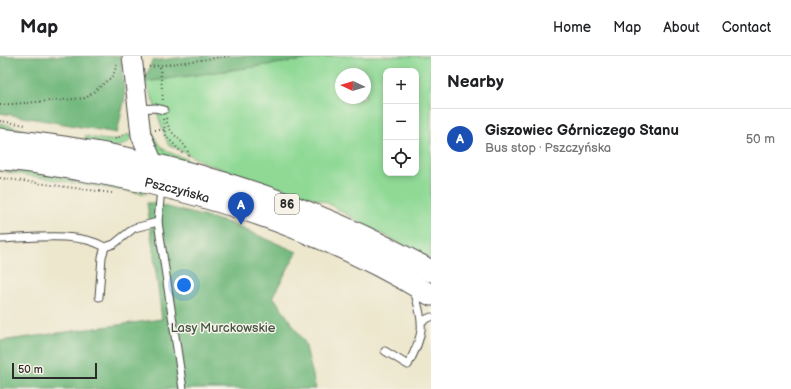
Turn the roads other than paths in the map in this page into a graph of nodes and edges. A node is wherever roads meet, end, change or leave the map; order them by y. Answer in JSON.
{"nodes":[{"id":1,"x":130,"y":62,"type":"edge"},
{"id":2,"x":139,"y":109,"type":"junction"},
{"id":3,"x":164,"y":110,"type":"road end"},
{"id":4,"x":141,"y":133,"type":"junction"},
{"id":5,"x":0,"y":138,"type":"edge"},
{"id":6,"x":116,"y":147,"type":"junction"},
{"id":7,"x":0,"y":159,"type":"edge"},
{"id":8,"x":153,"y":163,"type":"junction"},
{"id":9,"x":161,"y":186,"type":"junction"},
{"id":10,"x":158,"y":222,"type":"junction"},
{"id":11,"x":0,"y":239,"type":"edge"},
{"id":12,"x":105,"y":247,"type":"junction"},
{"id":13,"x":431,"y":271,"type":"edge"},
{"id":14,"x":411,"y":283,"type":"junction"},
{"id":15,"x":431,"y":295,"type":"edge"},
{"id":16,"x":99,"y":297,"type":"dead end"},
{"id":17,"x":431,"y":317,"type":"edge"},
{"id":18,"x":422,"y":321,"type":"junction"},
{"id":19,"x":385,"y":351,"type":"dead end"},
{"id":20,"x":183,"y":389,"type":"edge"}],
"edges":[{"from":1,"to":2,"type":"street"},
{"from":2,"to":3,"type":"lane"},
{"from":2,"to":4,"type":"street"},
{"from":4,"to":6,"type":"street"},
{"from":4,"to":8,"type":"street"},
{"from":5,"to":6,"type":"main road","name":"Pszczyńska","number":"86"},
{"from":6,"to":8,"type":"main road","name":"Pszczyńska","number":"86"},
{"from":7,"to":9,"type":"main road","name":"Pszczyńska","number":"86"},
{"from":8,"to":13,"type":"main road","name":"Pszczyńska","number":"86"},
{"from":9,"to":10,"type":"lane"},
{"from":9,"to":14,"type":"main road","name":"Pszczyńska","number":"86"},
{"from":10,"to":12,"type":"lane"},
{"from":10,"to":20,"type":"lane"},
{"from":11,"to":12,"type":"lane"},
{"from":12,"to":16,"type":"lane"},
{"from":14,"to":15,"type":"main road","name":"Pszczyńska","number":"86"},
{"from":14,"to":18,"type":"lane"},
{"from":17,"to":18,"type":"lane"},
{"from":18,"to":19,"type":"lane"}]}
